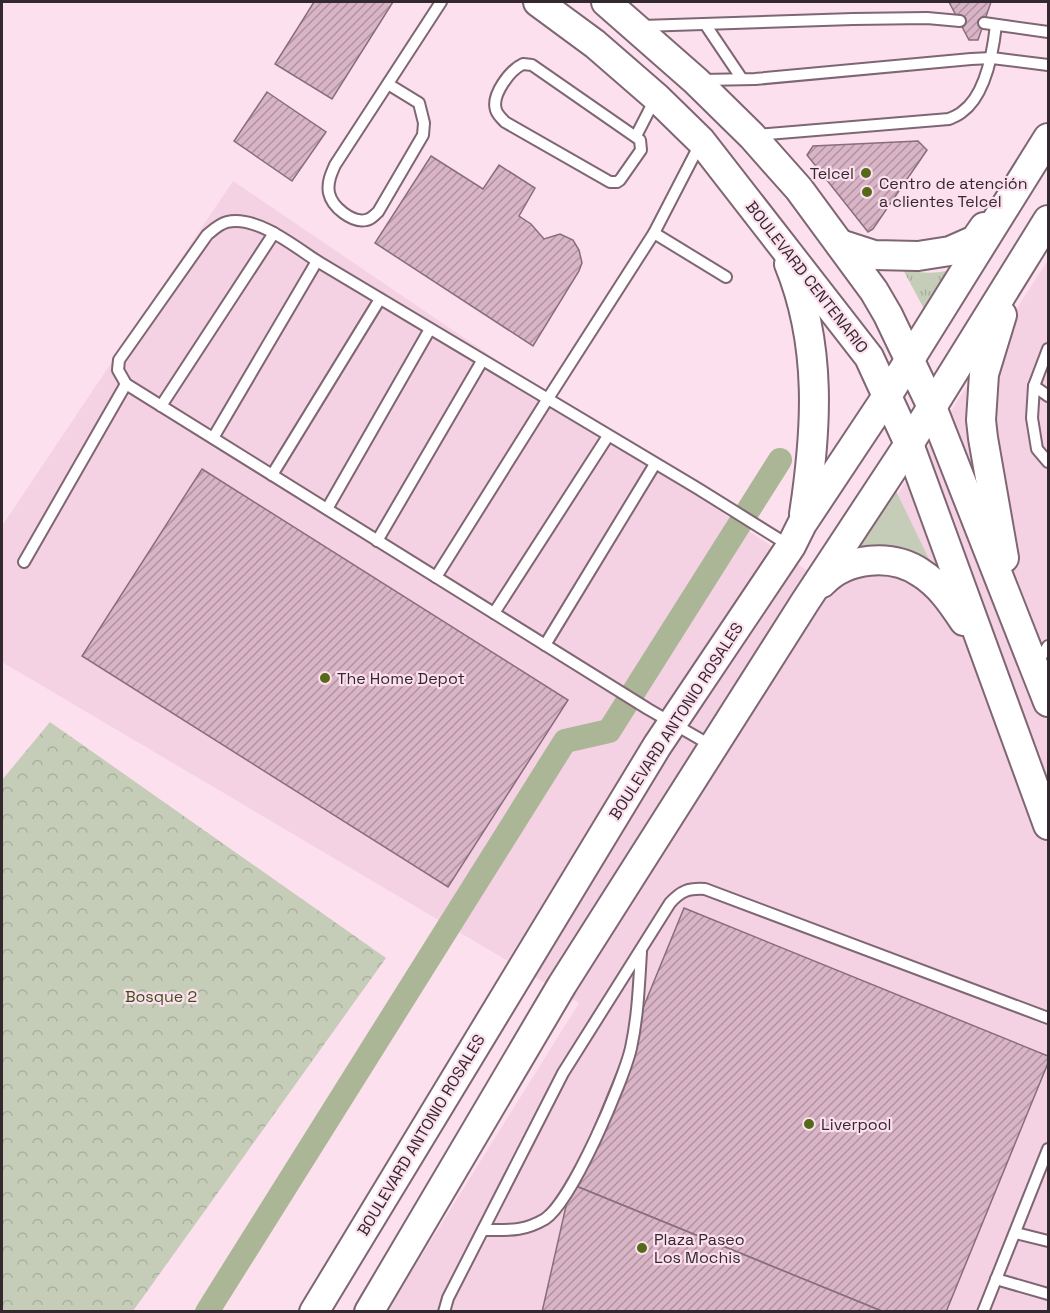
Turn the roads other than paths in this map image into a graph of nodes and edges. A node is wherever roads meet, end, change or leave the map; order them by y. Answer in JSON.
{"nodes":[{"id":1,"x":441,"y":2,"type":"edge"},
{"id":2,"x":538,"y":2,"type":"edge"},
{"id":3,"x":606,"y":2,"type":"edge"},
{"id":4,"x":960,"y":21,"type":"dead end"},
{"id":5,"x":984,"y":23,"type":"dead end"},
{"id":6,"x":705,"y":24,"type":"junction"},
{"id":7,"x":996,"y":25,"type":"junction"},
{"id":8,"x":635,"y":27,"type":"junction"},
{"id":9,"x":1048,"y":32,"type":"edge"},
{"id":10,"x":992,"y":58,"type":"junction"},
{"id":11,"x":1048,"y":65,"type":"edge"},
{"id":12,"x":742,"y":79,"type":"junction"},
{"id":13,"x":696,"y":81,"type":"junction"},
{"id":14,"x":388,"y":84,"type":"junction"},
{"id":15,"x":656,"y":97,"type":"junction"},
{"id":16,"x":636,"y":136,"type":"junction"},
{"id":17,"x":752,"y":136,"type":"junction"},
{"id":18,"x":1048,"y":138,"type":"edge"},
{"id":19,"x":701,"y":141,"type":"junction"},
{"id":20,"x":1026,"y":174,"type":"junction"},
{"id":21,"x":1048,"y":220,"type":"edge"},
{"id":22,"x":274,"y":233,"type":"junction"},
{"id":23,"x":654,"y":233,"type":"junction"},
{"id":24,"x":778,"y":237,"type":"junction"},
{"id":25,"x":840,"y":244,"type":"junction"},
{"id":26,"x":317,"y":261,"type":"junction"},
{"id":27,"x":726,"y":277,"type":"dead end"},
{"id":28,"x":1007,"y":286,"type":"junction"},
{"id":29,"x":380,"y":299,"type":"junction"},
{"id":30,"x":430,"y":329,"type":"junction"},
{"id":31,"x":1048,"y":349,"type":"edge"},
{"id":32,"x":482,"y":361,"type":"junction"},
{"id":33,"x":909,"y":361,"type":"junction"},
{"id":34,"x":126,"y":384,"type":"junction"},
{"id":35,"x":1034,"y":387,"type":"junction"},
{"id":36,"x":887,"y":396,"type":"junction"},
{"id":37,"x":1048,"y":396,"type":"edge"},
{"id":38,"x":547,"y":400,"type":"junction"},
{"id":39,"x":161,"y":406,"type":"junction"},
{"id":40,"x":932,"y":407,"type":"junction"},
{"id":41,"x":608,"y":436,"type":"junction"},
{"id":42,"x":213,"y":438,"type":"junction"},
{"id":43,"x":909,"y":444,"type":"junction"},
{"id":44,"x":1048,"y":462,"type":"edge"},
{"id":45,"x":655,"y":464,"type":"junction"},
{"id":46,"x":272,"y":475,"type":"junction"},
{"id":47,"x":327,"y":509,"type":"junction"},
{"id":48,"x":787,"y":534,"type":"junction"},
{"id":49,"x":377,"y":541,"type":"junction"},
{"id":50,"x":24,"y":562,"type":"dead end"},
{"id":51,"x":436,"y":577,"type":"junction"},
{"id":52,"x":805,"y":603,"type":"junction"},
{"id":53,"x":494,"y":613,"type":"junction"},
{"id":54,"x":1015,"y":619,"type":"junction"},
{"id":55,"x":545,"y":645,"type":"junction"},
{"id":56,"x":1041,"y":657,"type":"edge"},
{"id":57,"x":996,"y":683,"type":"junction"},
{"id":58,"x":1048,"y":702,"type":"edge"},
{"id":59,"x":659,"y":716,"type":"junction"},
{"id":60,"x":714,"y":746,"type":"junction"},
{"id":61,"x":1048,"y":825,"type":"edge"},
{"id":62,"x":641,"y":949,"type":"junction"},
{"id":63,"x":1048,"y":1018,"type":"edge"},
{"id":64,"x":1048,"y":1149,"type":"edge"},
{"id":65,"x":483,"y":1230,"type":"junction"},
{"id":66,"x":1016,"y":1233,"type":"junction"},
{"id":67,"x":1048,"y":1241,"type":"edge"},
{"id":68,"x":996,"y":1279,"type":"junction"},
{"id":69,"x":1048,"y":1294,"type":"edge"},
{"id":70,"x":315,"y":1311,"type":"edge"},
{"id":71,"x":369,"y":1311,"type":"edge"},
{"id":72,"x":444,"y":1311,"type":"edge"},
{"id":73,"x":983,"y":1311,"type":"edge"}],
"edges":[{"from":1,"to":14,"type":"lane"},
{"from":2,"to":15,"type":"main road","name":"BOULEVARD CENTENARIO"},
{"from":3,"to":8,"type":"main road"},
{"from":4,"to":6,"type":"lane"},
{"from":5,"to":7,"type":"lane"},
{"from":6,"to":8,"type":"lane"},
{"from":6,"to":12,"type":"lane"},
{"from":7,"to":9,"type":"lane"},
{"from":7,"to":10,"type":"lane"},
{"from":8,"to":13,"type":"main road"},
{"from":10,"to":11,"type":"lane"},
{"from":10,"to":12,"type":"lane"},
{"from":10,"to":17,"type":"lane"},
{"from":12,"to":13,"type":"lane"},
{"from":13,"to":17,"type":"main road"},
{"from":14,"to":14,"type":"lane"},
{"from":15,"to":16,"type":"lane"},
{"from":15,"to":19,"type":"main road","name":"BOULEVARD CENTENARIO"},
{"from":16,"to":16,"type":"lane"},
{"from":17,"to":25,"type":"main road"},
{"from":18,"to":20,"type":"main road","name":"BOULEVARD ANTONIO ROSALES"},
{"from":19,"to":23,"type":"lane"},
{"from":19,"to":24,"type":"main road","name":"BOULEVARD CENTENARIO"},
{"from":20,"to":25,"type":"main road"},
{"from":20,"to":33,"type":"main road","name":"BOULEVARD ANTONIO ROSALES"},
{"from":21,"to":28,"type":"main road"},
{"from":22,"to":26,"type":"lane"},
{"from":22,"to":34,"type":"lane"},
{"from":22,"to":39,"type":"lane"},
{"from":23,"to":27,"type":"lane"},
{"from":23,"to":38,"type":"lane"},
{"from":24,"to":36,"type":"main road","name":"BOULEVARD CENTENARIO"},
{"from":24,"to":48,"type":"main road"},
{"from":25,"to":33,"type":"main road"},
{"from":26,"to":29,"type":"lane"},
{"from":26,"to":42,"type":"lane"},
{"from":28,"to":40,"type":"main road"},
{"from":28,"to":54,"type":"main road"},
{"from":29,"to":30,"type":"lane"},
{"from":29,"to":46,"type":"lane"},
{"from":30,"to":32,"type":"lane"},
{"from":30,"to":47,"type":"lane"},
{"from":31,"to":35,"type":"lane"},
{"from":32,"to":38,"type":"lane"},
{"from":32,"to":49,"type":"lane"},
{"from":33,"to":36,"type":"main road","name":"BOULEVARD ANTONIO ROSALES"},
{"from":33,"to":40,"type":"main road"},
{"from":34,"to":39,"type":"lane"},
{"from":34,"to":50,"type":"lane"},
{"from":35,"to":37,"type":"lane"},
{"from":35,"to":44,"type":"lane"},
{"from":36,"to":43,"type":"main road","name":"BOULEVARD CENTENARIO"},
{"from":36,"to":48,"type":"main road","name":"BOULEVARD ANTONIO ROSALES"},
{"from":38,"to":41,"type":"lane"},
{"from":38,"to":51,"type":"lane"},
{"from":39,"to":42,"type":"lane"},
{"from":40,"to":43,"type":"main road"},
{"from":40,"to":54,"type":"main road"},
{"from":41,"to":45,"type":"lane"},
{"from":41,"to":53,"type":"lane"},
{"from":42,"to":46,"type":"lane"},
{"from":43,"to":52,"type":"main road"},
{"from":43,"to":57,"type":"main road","name":"BOULEVARD CENTENARIO"},
{"from":45,"to":48,"type":"lane"},
{"from":45,"to":55,"type":"lane"},
{"from":46,"to":47,"type":"lane"},
{"from":47,"to":49,"type":"lane"},
{"from":48,"to":59,"type":"main road","name":"BOULEVARD ANTONIO ROSALES"},
{"from":49,"to":51,"type":"lane"},
{"from":51,"to":53,"type":"lane"},
{"from":52,"to":57,"type":"main road"},
{"from":52,"to":60,"type":"main road"},
{"from":53,"to":55,"type":"lane"},
{"from":54,"to":56,"type":"main road"},
{"from":55,"to":59,"type":"lane"},
{"from":56,"to":58,"type":"main road"},
{"from":57,"to":61,"type":"main road","name":"BOULEVARD CENTENARIO"},
{"from":59,"to":60,"type":"lane"},
{"from":59,"to":70,"type":"main road","name":"BOULEVARD ANTONIO ROSALES"},
{"from":60,"to":71,"type":"main road"},
{"from":62,"to":63,"type":"lane"},
{"from":62,"to":65,"type":"lane"},
{"from":62,"to":65,"type":"lane"},
{"from":64,"to":66,"type":"lane"},
{"from":65,"to":72,"type":"lane"},
{"from":66,"to":67,"type":"lane"},
{"from":66,"to":68,"type":"lane"},
{"from":68,"to":69,"type":"lane"},
{"from":68,"to":73,"type":"lane"}]}
